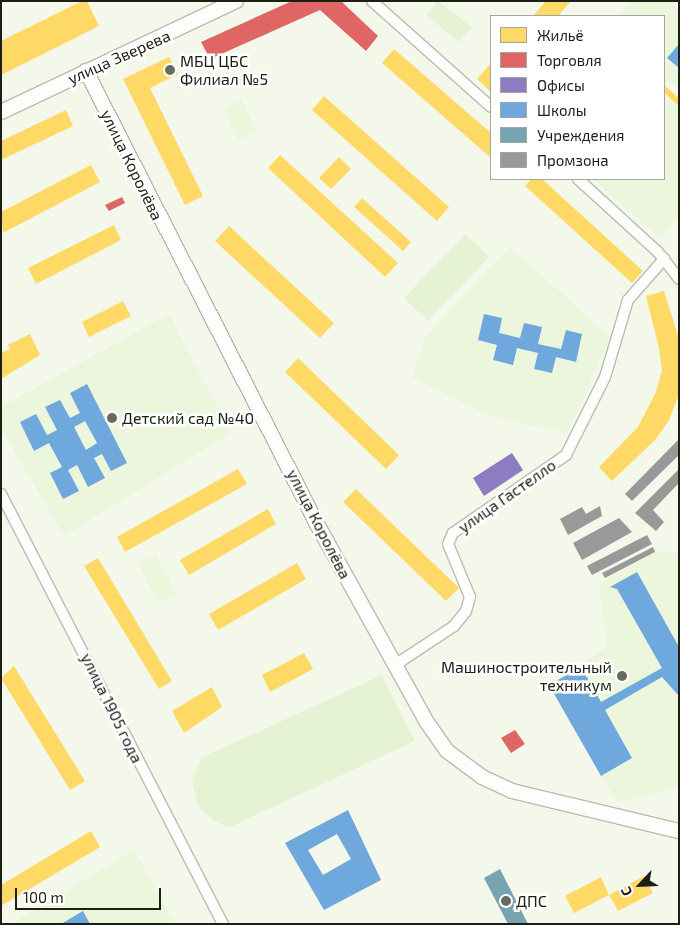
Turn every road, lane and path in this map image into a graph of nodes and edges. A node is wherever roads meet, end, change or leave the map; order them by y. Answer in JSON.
{"nodes":[{"id":1,"x":236,"y":1,"type":"edge"},
{"id":2,"x":372,"y":1,"type":"edge"},
{"id":3,"x":86,"y":71,"type":"junction"},
{"id":4,"x":490,"y":106,"type":"edge"},
{"id":5,"x":1,"y":112,"type":"edge"},
{"id":6,"x":579,"y":180,"type":"edge"},
{"id":7,"x":664,"y":259,"type":"junction"},
{"id":8,"x":679,"y":279,"type":"edge"},
{"id":9,"x":1,"y":494,"type":"edge"},
{"id":10,"x":395,"y":665,"type":"junction"},
{"id":11,"x":679,"y":831,"type":"edge"},
{"id":12,"x":223,"y":924,"type":"edge"}],
"edges":[{"from":1,"to":3,"type":"main road","name":"улица Зверева"},
{"from":2,"to":4,"type":"street"},
{"from":3,"to":5,"type":"main road","name":"улица Зверева"},
{"from":3,"to":10,"type":"main road","name":"улица Королёва"},
{"from":6,"to":7,"type":"street"},
{"from":7,"to":8,"type":"street"},
{"from":7,"to":10,"type":"street","name":"улица Гастелло"},
{"from":9,"to":12,"type":"street","name":"улица 1905 года"},
{"from":10,"to":11,"type":"main road","name":"улица Королёва"}]}
